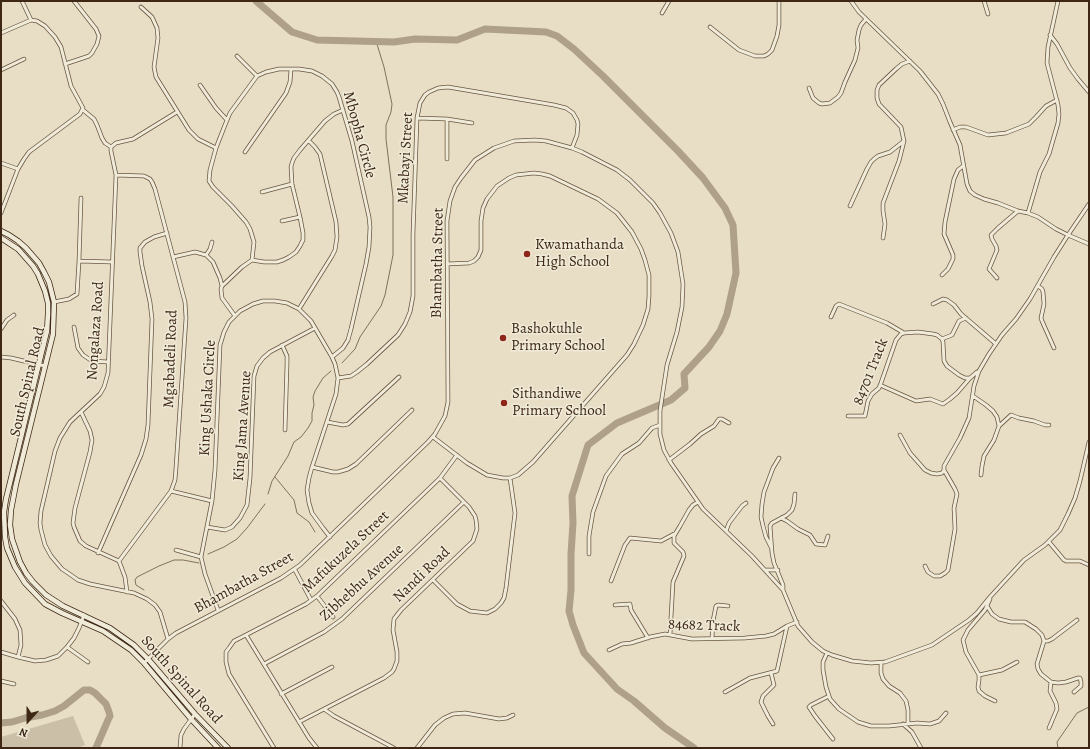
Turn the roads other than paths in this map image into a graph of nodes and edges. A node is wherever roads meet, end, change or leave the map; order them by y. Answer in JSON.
{"nodes":[{"id":1,"x":22,"y":1,"type":"edge"},
{"id":2,"x":74,"y":1,"type":"edge"},
{"id":3,"x":669,"y":1,"type":"edge"},
{"id":4,"x":779,"y":1,"type":"edge"},
{"id":5,"x":852,"y":1,"type":"edge"},
{"id":6,"x":984,"y":1,"type":"edge"},
{"id":7,"x":1058,"y":1,"type":"edge"},
{"id":8,"x":141,"y":7,"type":"dead end"},
{"id":9,"x":662,"y":13,"type":"dead end"},
{"id":10,"x":988,"y":14,"type":"dead end"},
{"id":11,"x":866,"y":19,"type":"junction"},
{"id":12,"x":31,"y":20,"type":"junction"},
{"id":13,"x":710,"y":28,"type":"dead end"},
{"id":14,"x":1,"y":33,"type":"edge"},
{"id":15,"x":1050,"y":35,"type":"junction"},
{"id":16,"x":237,"y":56,"type":"dead end"},
{"id":17,"x":24,"y":59,"type":"dead end"},
{"id":18,"x":910,"y":61,"type":"junction"},
{"id":19,"x":65,"y":64,"type":"junction"},
{"id":20,"x":290,"y":69,"type":"junction"},
{"id":21,"x":1,"y":70,"type":"edge"},
{"id":22,"x":258,"y":76,"type":"junction"},
{"id":23,"x":200,"y":85,"type":"dead end"},
{"id":24,"x":809,"y":88,"type":"dead end"},
{"id":25,"x":1089,"y":92,"type":"edge"},
{"id":26,"x":1057,"y":100,"type":"junction"},
{"id":27,"x":83,"y":110,"type":"junction"},
{"id":28,"x":343,"y":110,"type":"junction"},
{"id":29,"x":177,"y":112,"type":"junction"},
{"id":30,"x":417,"y":118,"type":"junction"},
{"id":31,"x":447,"y":119,"type":"junction"},
{"id":32,"x":227,"y":120,"type":"junction"},
{"id":33,"x":472,"y":123,"type":"dead end"},
{"id":34,"x":953,"y":130,"type":"junction"},
{"id":35,"x":308,"y":141,"type":"junction"},
{"id":36,"x":904,"y":141,"type":"junction"},
{"id":37,"x":111,"y":147,"type":"junction"},
{"id":38,"x":216,"y":148,"type":"junction"},
{"id":39,"x":572,"y":148,"type":"junction"},
{"id":40,"x":245,"y":152,"type":"dead end"},
{"id":41,"x":447,"y":159,"type":"dead end"},
{"id":42,"x":1,"y":163,"type":"edge"},
{"id":43,"x":963,"y":166,"type":"junction"},
{"id":44,"x":18,"y":170,"type":"junction"},
{"id":45,"x":116,"y":175,"type":"junction"},
{"id":46,"x":292,"y":184,"type":"junction"},
{"id":47,"x":262,"y":192,"type":"dead end"},
{"id":48,"x":81,"y":198,"type":"dead end"},
{"id":49,"x":1089,"y":204,"type":"edge"},
{"id":50,"x":850,"y":206,"type":"dead end"},
{"id":51,"x":1018,"y":211,"type":"junction"},
{"id":52,"x":1,"y":213,"type":"edge"},
{"id":53,"x":1028,"y":213,"type":"junction"},
{"id":54,"x":300,"y":217,"type":"junction"},
{"id":55,"x":282,"y":221,"type":"dead end"},
{"id":56,"x":1,"y":231,"type":"edge"},
{"id":57,"x":167,"y":233,"type":"junction"},
{"id":58,"x":1068,"y":235,"type":"junction"},
{"id":59,"x":1,"y":238,"type":"edge"},
{"id":60,"x":883,"y":238,"type":"dead end"},
{"id":61,"x":212,"y":242,"type":"dead end"},
{"id":62,"x":1089,"y":244,"type":"edge"},
{"id":63,"x":206,"y":255,"type":"junction"},
{"id":64,"x":173,"y":257,"type":"junction"},
{"id":65,"x":252,"y":260,"type":"junction"},
{"id":66,"x":79,"y":261,"type":"junction"},
{"id":67,"x":112,"y":262,"type":"junction"},
{"id":68,"x":447,"y":264,"type":"junction"},
{"id":69,"x":942,"y":276,"type":"dead end"},
{"id":70,"x":997,"y":278,"type":"dead end"},
{"id":71,"x":222,"y":286,"type":"junction"},
{"id":72,"x":1038,"y":286,"type":"junction"},
{"id":73,"x":54,"y":302,"type":"junction"},
{"id":74,"x":933,"y":304,"type":"dead end"},
{"id":75,"x":299,"y":309,"type":"junction"},
{"id":76,"x":14,"y":315,"type":"dead end"},
{"id":77,"x":234,"y":316,"type":"junction"},
{"id":78,"x":831,"y":317,"type":"dead end"},
{"id":79,"x":966,"y":318,"type":"junction"},
{"id":80,"x":74,"y":327,"type":"dead end"},
{"id":81,"x":315,"y":328,"type":"junction"},
{"id":82,"x":1,"y":329,"type":"edge"},
{"id":83,"x":904,"y":333,"type":"junction"},
{"id":84,"x":942,"y":339,"type":"junction"},
{"id":85,"x":996,"y":344,"type":"junction"},
{"id":86,"x":282,"y":345,"type":"junction"},
{"id":87,"x":1054,"y":348,"type":"dead end"},
{"id":88,"x":1,"y":357,"type":"edge"},
{"id":89,"x":332,"y":357,"type":"junction"},
{"id":90,"x":108,"y":362,"type":"junction"},
{"id":91,"x":39,"y":365,"type":"junction"},
{"id":92,"x":45,"y":366,"type":"junction"},
{"id":93,"x":979,"y":371,"type":"junction"},
{"id":94,"x":399,"y":377,"type":"dead end"},
{"id":95,"x":338,"y":378,"type":"junction"},
{"id":96,"x":970,"y":378,"type":"junction"},
{"id":97,"x":880,"y":385,"type":"junction"},
{"id":98,"x":972,"y":396,"type":"junction"},
{"id":99,"x":412,"y":410,"type":"dead end"},
{"id":100,"x":81,"y":412,"type":"junction"},
{"id":101,"x":848,"y":416,"type":"dead end"},
{"id":102,"x":327,"y":422,"type":"junction"},
{"id":103,"x":729,"y":423,"type":"dead end"},
{"id":104,"x":1049,"y":424,"type":"dead end"},
{"id":105,"x":999,"y":426,"type":"junction"},
{"id":106,"x":660,"y":427,"type":"junction"},
{"id":107,"x":285,"y":430,"type":"dead end"},
{"id":108,"x":900,"y":435,"type":"dead end"},
{"id":109,"x":433,"y":437,"type":"junction"},
{"id":110,"x":1089,"y":442,"type":"edge"},
{"id":111,"x":457,"y":455,"type":"junction"},
{"id":112,"x":779,"y":458,"type":"dead end"},
{"id":113,"x":669,"y":460,"type":"junction"},
{"id":114,"x":312,"y":468,"type":"junction"},
{"id":115,"x":944,"y":470,"type":"junction"},
{"id":116,"x":981,"y":475,"type":"dead end"},
{"id":117,"x":440,"y":478,"type":"junction"},
{"id":118,"x":510,"y":478,"type":"junction"},
{"id":119,"x":171,"y":491,"type":"junction"},
{"id":120,"x":794,"y":494,"type":"dead end"},
{"id":121,"x":212,"y":501,"type":"junction"},
{"id":122,"x":464,"y":502,"type":"junction"},
{"id":123,"x":698,"y":502,"type":"junction"},
{"id":124,"x":746,"y":503,"type":"dead end"},
{"id":125,"x":781,"y":518,"type":"junction"},
{"id":126,"x":207,"y":527,"type":"junction"},
{"id":127,"x":726,"y":531,"type":"junction"},
{"id":128,"x":674,"y":534,"type":"junction"},
{"id":129,"x":330,"y":536,"type":"junction"},
{"id":130,"x":828,"y":536,"type":"dead end"},
{"id":131,"x":1050,"y":542,"type":"junction"},
{"id":132,"x":771,"y":547,"type":"junction"},
{"id":133,"x":176,"y":550,"type":"dead end"},
{"id":134,"x":98,"y":552,"type":"junction"},
{"id":135,"x":589,"y":554,"type":"dead end"},
{"id":136,"x":201,"y":557,"type":"junction"},
{"id":137,"x":119,"y":561,"type":"junction"},
{"id":138,"x":1089,"y":565,"type":"edge"},
{"id":139,"x":925,"y":566,"type":"dead end"},
{"id":140,"x":295,"y":570,"type":"junction"},
{"id":141,"x":764,"y":570,"type":"junction"},
{"id":142,"x":778,"y":570,"type":"junction"},
{"id":143,"x":433,"y":580,"type":"junction"},
{"id":144,"x":611,"y":580,"type":"dead end"},
{"id":145,"x":783,"y":590,"type":"junction"},
{"id":146,"x":127,"y":592,"type":"junction"},
{"id":147,"x":317,"y":596,"type":"junction"},
{"id":148,"x":990,"y":597,"type":"junction"},
{"id":149,"x":312,"y":600,"type":"junction"},
{"id":150,"x":1,"y":601,"type":"edge"},
{"id":151,"x":615,"y":605,"type":"dead end"},
{"id":152,"x":728,"y":606,"type":"dead end"},
{"id":153,"x":987,"y":606,"type":"junction"},
{"id":154,"x":218,"y":610,"type":"junction"},
{"id":155,"x":84,"y":615,"type":"junction"},
{"id":156,"x":333,"y":617,"type":"dead end"},
{"id":157,"x":1077,"y":620,"type":"dead end"},
{"id":158,"x":82,"y":621,"type":"junction"},
{"id":159,"x":797,"y":622,"type":"junction"},
{"id":160,"x":787,"y":626,"type":"junction"},
{"id":161,"x":246,"y":635,"type":"junction"},
{"id":162,"x":670,"y":635,"type":"junction"},
{"id":163,"x":648,"y":638,"type":"junction"},
{"id":164,"x":168,"y":639,"type":"junction"},
{"id":165,"x":712,"y":639,"type":"junction"},
{"id":166,"x":1044,"y":641,"type":"junction"},
{"id":167,"x":67,"y":647,"type":"junction"},
{"id":168,"x":609,"y":650,"type":"dead end"},
{"id":169,"x":1,"y":652,"type":"edge"},
{"id":170,"x":827,"y":653,"type":"junction"},
{"id":171,"x":18,"y":657,"type":"junction"},
{"id":172,"x":148,"y":659,"type":"junction"},
{"id":173,"x":88,"y":662,"type":"dead end"},
{"id":174,"x":1017,"y":662,"type":"dead end"},
{"id":175,"x":144,"y":663,"type":"junction"},
{"id":176,"x":881,"y":663,"type":"junction"},
{"id":177,"x":264,"y":664,"type":"junction"},
{"id":178,"x":332,"y":667,"type":"dead end"},
{"id":179,"x":771,"y":673,"type":"junction"},
{"id":180,"x":978,"y":675,"type":"junction"},
{"id":181,"x":1,"y":681,"type":"edge"},
{"id":182,"x":1051,"y":682,"type":"junction"},
{"id":183,"x":14,"y":684,"type":"dead end"},
{"id":184,"x":726,"y":692,"type":"dead end"},
{"id":185,"x":1074,"y":692,"type":"dead end"},
{"id":186,"x":281,"y":694,"type":"junction"},
{"id":187,"x":829,"y":696,"type":"junction"},
{"id":188,"x":995,"y":701,"type":"dead end"},
{"id":189,"x":324,"y":709,"type":"junction"},
{"id":190,"x":946,"y":713,"type":"dead end"},
{"id":191,"x":195,"y":714,"type":"junction"},
{"id":192,"x":513,"y":715,"type":"dead end"},
{"id":193,"x":191,"y":719,"type":"junction"},
{"id":194,"x":299,"y":722,"type":"junction"},
{"id":195,"x":773,"y":724,"type":"dead end"},
{"id":196,"x":903,"y":724,"type":"junction"},
{"id":197,"x":908,"y":724,"type":"junction"},
{"id":198,"x":1049,"y":728,"type":"dead end"},
{"id":199,"x":833,"y":738,"type":"dead end"},
{"id":200,"x":180,"y":748,"type":"edge"},
{"id":201,"x":218,"y":748,"type":"edge"},
{"id":202,"x":228,"y":748,"type":"edge"},
{"id":203,"x":274,"y":748,"type":"edge"},
{"id":204,"x":317,"y":748,"type":"edge"},
{"id":205,"x":394,"y":748,"type":"edge"},
{"id":206,"x":417,"y":748,"type":"edge"},
{"id":207,"x":921,"y":748,"type":"edge"}],
"edges":[{"from":1,"to":12,"type":"street"},
{"from":2,"to":19,"type":"street"},
{"from":3,"to":9,"type":"street"},
{"from":4,"to":13,"type":"street"},
{"from":5,"to":11,"type":"street"},
{"from":6,"to":10,"type":"street"},
{"from":7,"to":15,"type":"street"},
{"from":8,"to":29,"type":"street"},
{"from":11,"to":18,"type":"street"},
{"from":11,"to":24,"type":"street"},
{"from":12,"to":14,"type":"street"},
{"from":12,"to":19,"type":"street","name":"Nongalaza Road"},
{"from":15,"to":25,"type":"street"},
{"from":15,"to":26,"type":"street"},
{"from":16,"to":22,"type":"street"},
{"from":17,"to":21,"type":"street"},
{"from":18,"to":34,"type":"street"},
{"from":18,"to":36,"type":"street"},
{"from":19,"to":27,"type":"street","name":"Nongalaza Road"},
{"from":20,"to":22,"type":"street","name":"Mbopha Circle"},
{"from":20,"to":28,"type":"street","name":"Mbopha Circle"},
{"from":20,"to":40,"type":"street"},
{"from":22,"to":32,"type":"street"},
{"from":23,"to":32,"type":"street"},
{"from":26,"to":34,"type":"street"},
{"from":26,"to":53,"type":"street"},
{"from":27,"to":37,"type":"street","name":"Nongalaza Road"},
{"from":27,"to":44,"type":"street"},
{"from":28,"to":35,"type":"street"},
{"from":28,"to":89,"type":"street","name":"Mbopha Circle"},
{"from":29,"to":37,"type":"street"},
{"from":29,"to":38,"type":"street"},
{"from":30,"to":31,"type":"street"},
{"from":30,"to":39,"type":"street","name":"Mkabayi Street"},
{"from":30,"to":95,"type":"street","name":"Mkabayi Street"},
{"from":31,"to":33,"type":"street"},
{"from":31,"to":41,"type":"street"},
{"from":32,"to":38,"type":"street"},
{"from":34,"to":43,"type":"street"},
{"from":35,"to":46,"type":"street"},
{"from":35,"to":75,"type":"street"},
{"from":36,"to":50,"type":"street"},
{"from":36,"to":60,"type":"street"},
{"from":37,"to":45,"type":"street","name":"Nongalaza Road"},
{"from":38,"to":65,"type":"street"},
{"from":39,"to":68,"type":"street","name":"Bhambatha Street"},
{"from":39,"to":106,"type":"street","name":"Bhambatha Street"},
{"from":42,"to":44,"type":"street"},
{"from":43,"to":51,"type":"street"},
{"from":43,"to":69,"type":"street"},
{"from":44,"to":52,"type":"street"},
{"from":45,"to":57,"type":"street","name":"Mgabadeli Road"},
{"from":45,"to":67,"type":"street","name":"Nongalaza Road"},
{"from":46,"to":47,"type":"street"},
{"from":46,"to":54,"type":"street"},
{"from":48,"to":66,"type":"street"},
{"from":49,"to":58,"type":"street"},
{"from":51,"to":53,"type":"street"},
{"from":51,"to":70,"type":"street"},
{"from":53,"to":58,"type":"street"},
{"from":54,"to":55,"type":"street"},
{"from":54,"to":65,"type":"street"},
{"from":56,"to":73,"type":"street","name":"South Spinal Road"},
{"from":57,"to":64,"type":"street","name":"Mgabadeli Road"},
{"from":57,"to":134,"type":"street"},
{"from":58,"to":62,"type":"street"},
{"from":58,"to":72,"type":"street"},
{"from":59,"to":91,"type":"street","name":"South Spinal Road"},
{"from":61,"to":63,"type":"street"},
{"from":63,"to":64,"type":"street"},
{"from":63,"to":71,"type":"street"},
{"from":64,"to":119,"type":"street","name":"Mgabadeli Road"},
{"from":65,"to":71,"type":"street"},
{"from":66,"to":67,"type":"street"},
{"from":66,"to":73,"type":"street"},
{"from":67,"to":90,"type":"street","name":"Nongalaza Road"},
{"from":68,"to":109,"type":"street","name":"Bhambatha Street"},
{"from":68,"to":118,"type":"street"},
{"from":71,"to":77,"type":"street"},
{"from":72,"to":85,"type":"street"},
{"from":72,"to":87,"type":"street"},
{"from":73,"to":92,"type":"street","name":"South Spinal Road"},
{"from":74,"to":79,"type":"street"},
{"from":75,"to":77,"type":"street","name":"King Ushaka Circle"},
{"from":75,"to":81,"type":"street","name":"King Ushaka Circle"},
{"from":76,"to":82,"type":"street"},
{"from":77,"to":121,"type":"street","name":"King Ushaka Circle"},
{"from":78,"to":83,"type":"street"},
{"from":79,"to":84,"type":"street"},
{"from":79,"to":85,"type":"street"},
{"from":80,"to":90,"type":"street"},
{"from":81,"to":86,"type":"street","name":"King Jama Avenue"},
{"from":81,"to":89,"type":"street","name":"King Ushaka Circle"},
{"from":83,"to":84,"type":"street","name":"84701 Track"},
{"from":83,"to":97,"type":"street","name":"84701 Track"},
{"from":84,"to":96,"type":"street"},
{"from":85,"to":93,"type":"street"},
{"from":86,"to":107,"type":"street"},
{"from":86,"to":126,"type":"street","name":"King Jama Avenue"},
{"from":88,"to":91,"type":"street"},
{"from":89,"to":95,"type":"street","name":"King Ushaka Circle"},
{"from":90,"to":100,"type":"street","name":"Nongalaza Road"},
{"from":91,"to":92,"type":"street"},
{"from":91,"to":158,"type":"street","name":"South Spinal Road"},
{"from":92,"to":155,"type":"street","name":"South Spinal Road"},
{"from":93,"to":96,"type":"street"},
{"from":93,"to":98,"type":"street"},
{"from":94,"to":102,"type":"street"},
{"from":95,"to":102,"type":"street","name":"King Ushaka Circle"},
{"from":96,"to":97,"type":"street"},
{"from":97,"to":101,"type":"street","name":"84701 Track"},
{"from":98,"to":105,"type":"street"},
{"from":98,"to":115,"type":"street"},
{"from":99,"to":114,"type":"street"},
{"from":100,"to":134,"type":"street"},
{"from":100,"to":146,"type":"street","name":"Nongalaza Road"},
{"from":102,"to":114,"type":"street","name":"King Ushaka Circle"},
{"from":103,"to":113,"type":"street"},
{"from":104,"to":105,"type":"street"},
{"from":105,"to":116,"type":"street"},
{"from":106,"to":113,"type":"street","name":"Bhambatha Street"},
{"from":106,"to":135,"type":"street"},
{"from":108,"to":115,"type":"street"},
{"from":109,"to":111,"type":"street"},
{"from":109,"to":129,"type":"street","name":"Bhambatha Street"},
{"from":110,"to":131,"type":"street"},
{"from":111,"to":117,"type":"street","name":"Mafukuzela Street"},
{"from":111,"to":118,"type":"street"},
{"from":112,"to":132,"type":"street"},
{"from":113,"to":123,"type":"street","name":"Bhambatha Street"},
{"from":114,"to":129,"type":"street","name":"King Ushaka Circle"},
{"from":115,"to":139,"type":"street"},
{"from":117,"to":122,"type":"street","name":"Nandi Road"},
{"from":117,"to":147,"type":"street","name":"Mafukuzela Street"},
{"from":118,"to":143,"type":"street"},
{"from":119,"to":121,"type":"street"},
{"from":119,"to":137,"type":"street","name":"Mgabadeli Road"},
{"from":120,"to":125,"type":"street"},
{"from":121,"to":126,"type":"street","name":"King Ushaka Circle"},
{"from":122,"to":143,"type":"street","name":"Nandi Road"},
{"from":122,"to":177,"type":"street","name":"Zibhebhu Avenue"},
{"from":123,"to":127,"type":"street","name":"Bhambatha Street"},
{"from":123,"to":128,"type":"street"},
{"from":124,"to":127,"type":"street"},
{"from":125,"to":130,"type":"street"},
{"from":125,"to":132,"type":"street"},
{"from":126,"to":136,"type":"street","name":"King Ushaka Circle"},
{"from":127,"to":141,"type":"street","name":"Bhambatha Street"},
{"from":128,"to":144,"type":"street"},
{"from":128,"to":162,"type":"street"},
{"from":129,"to":140,"type":"street","name":"Bhambatha Street"},
{"from":131,"to":138,"type":"street"},
{"from":131,"to":148,"type":"street"},
{"from":132,"to":142,"type":"street"},
{"from":133,"to":136,"type":"street"},
{"from":134,"to":137,"type":"street"},
{"from":136,"to":154,"type":"street","name":"King Ushaka Circle"},
{"from":137,"to":146,"type":"street"},
{"from":140,"to":149,"type":"street"},
{"from":140,"to":154,"type":"street","name":"Bhambatha Street"},
{"from":141,"to":142,"type":"street"},
{"from":141,"to":145,"type":"street","name":"Bhambatha Street"},
{"from":142,"to":145,"type":"street"},
{"from":143,"to":189,"type":"street","name":"Nandi Road"},
{"from":145,"to":159,"type":"street"},
{"from":146,"to":164,"type":"street","name":"Nongalaza Road"},
{"from":147,"to":149,"type":"street","name":"Mafukuzela Street"},
{"from":147,"to":156,"type":"street"},
{"from":148,"to":153,"type":"street"},
{"from":148,"to":176,"type":"street"},
{"from":149,"to":161,"type":"street","name":"Mafukuzela Street"},
{"from":150,"to":171,"type":"street"},
{"from":151,"to":163,"type":"street"},
{"from":152,"to":165,"type":"street"},
{"from":153,"to":166,"type":"street"},
{"from":153,"to":180,"type":"street"},
{"from":154,"to":164,"type":"street","name":"Bhambatha Street"},
{"from":155,"to":158,"type":"street"},
{"from":155,"to":172,"type":"street","name":"South Spinal Road"},
{"from":157,"to":166,"type":"street"},
{"from":158,"to":167,"type":"street"},
{"from":158,"to":175,"type":"street","name":"South Spinal Road"},
{"from":159,"to":160,"type":"street","name":"84682 Track"},
{"from":159,"to":170,"type":"street"},
{"from":160,"to":165,"type":"street","name":"84682 Track"},
{"from":160,"to":179,"type":"street"},
{"from":161,"to":177,"type":"street"},
{"from":161,"to":203,"type":"street","name":"Mafukuzela Street"},
{"from":162,"to":163,"type":"street","name":"84682 Track"},
{"from":162,"to":165,"type":"street","name":"84682 Track"},
{"from":163,"to":168,"type":"street","name":"84682 Track"},
{"from":164,"to":172,"type":"street","name":"Bhambatha Street"},
{"from":166,"to":182,"type":"street"},
{"from":167,"to":171,"type":"street"},
{"from":167,"to":173,"type":"street"},
{"from":169,"to":171,"type":"street"},
{"from":170,"to":176,"type":"street"},
{"from":170,"to":187,"type":"street"},
{"from":172,"to":175,"type":"street","name":"Bhambatha Street"},
{"from":172,"to":191,"type":"street","name":"South Spinal Road"},
{"from":174,"to":180,"type":"street"},
{"from":175,"to":193,"type":"street","name":"South Spinal Road"},
{"from":176,"to":197,"type":"street"},
{"from":177,"to":186,"type":"street"},
{"from":178,"to":186,"type":"street"},
{"from":179,"to":184,"type":"street"},
{"from":179,"to":195,"type":"street"},
{"from":180,"to":188,"type":"street"},
{"from":181,"to":183,"type":"street"},
{"from":182,"to":185,"type":"street"},
{"from":182,"to":198,"type":"street"},
{"from":186,"to":194,"type":"street"},
{"from":187,"to":196,"type":"street"},
{"from":187,"to":199,"type":"street"},
{"from":189,"to":194,"type":"street","name":"Nandi Road"},
{"from":189,"to":205,"type":"street"},
{"from":190,"to":197,"type":"street"},
{"from":191,"to":193,"type":"street"},
{"from":191,"to":202,"type":"street","name":"South Spinal Road"},
{"from":192,"to":206,"type":"street"},
{"from":193,"to":200,"type":"street"},
{"from":193,"to":201,"type":"street","name":"South Spinal Road"},
{"from":194,"to":204,"type":"street"},
{"from":196,"to":197,"type":"street"},
{"from":196,"to":207,"type":"street"}]}
